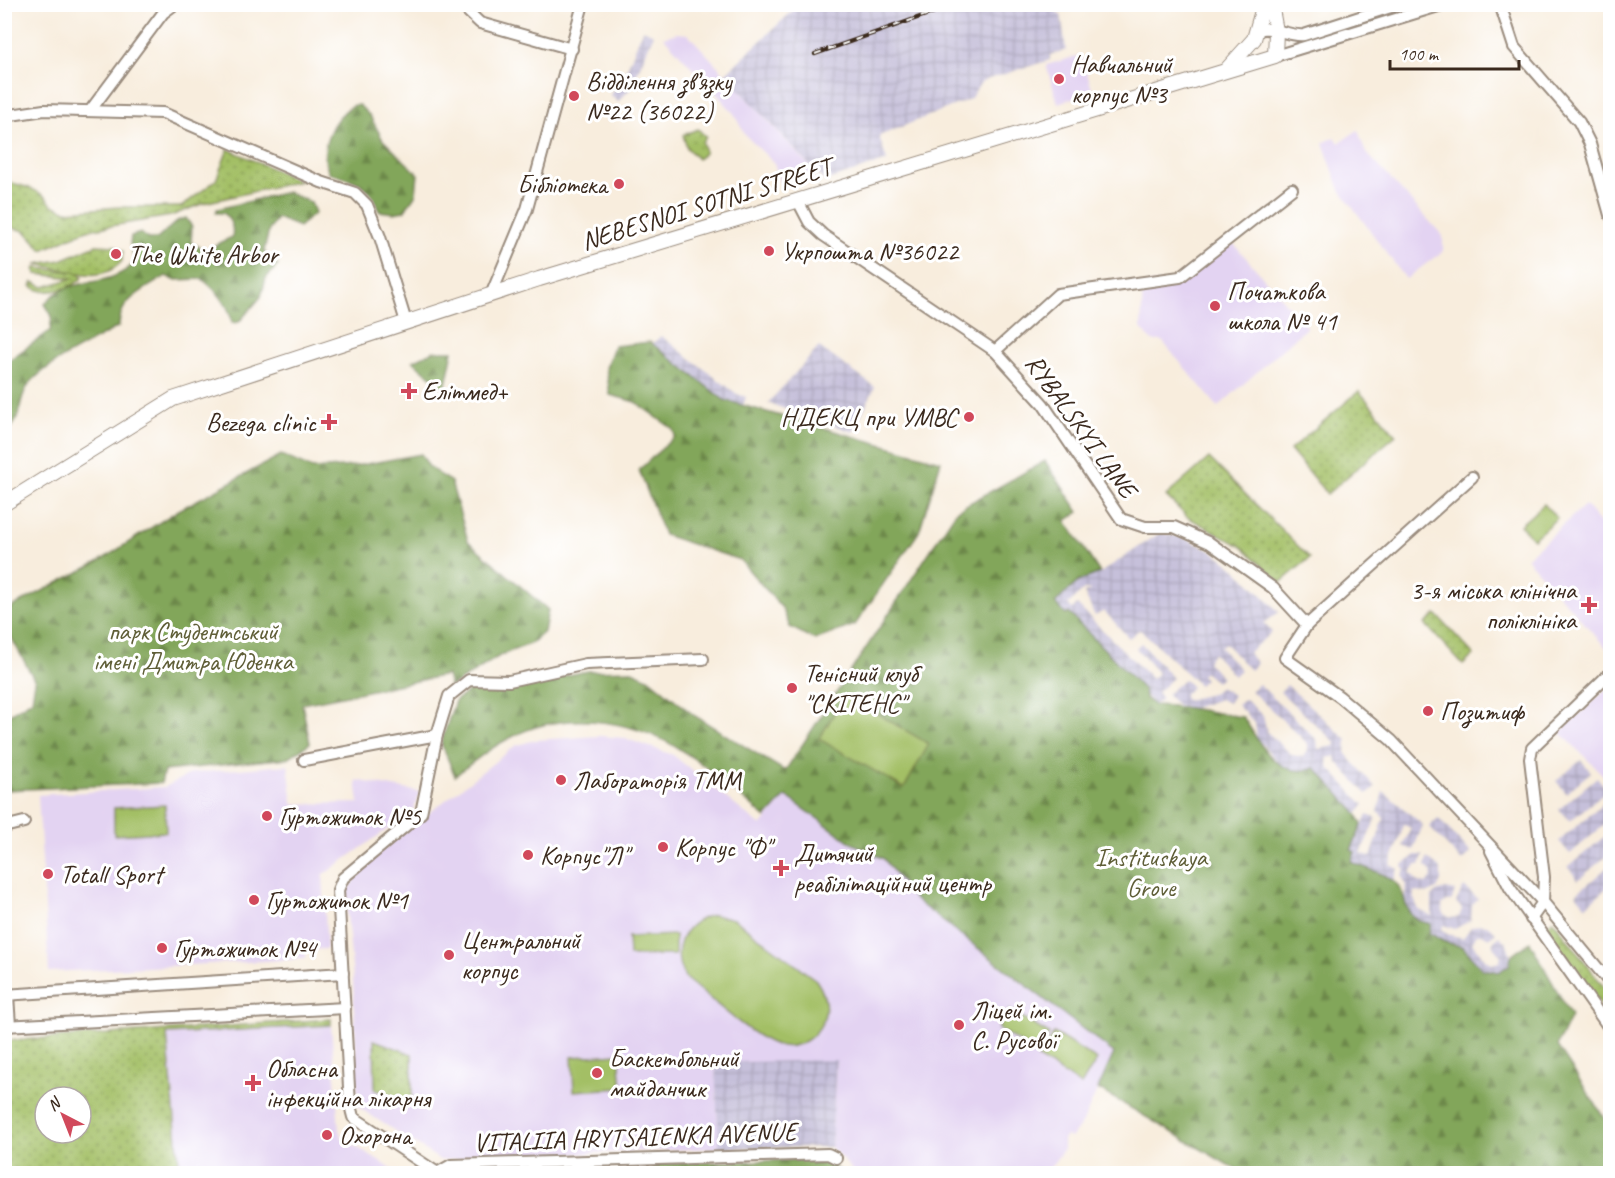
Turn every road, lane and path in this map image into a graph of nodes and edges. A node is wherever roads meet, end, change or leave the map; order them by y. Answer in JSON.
{"nodes":[{"id":1,"x":175,"y":4,"type":"edge"},
{"id":2,"x":460,"y":4,"type":"edge"},
{"id":3,"x":583,"y":4,"type":"edge"},
{"id":4,"x":1264,"y":4,"type":"edge"},
{"id":5,"x":1271,"y":4,"type":"edge"},
{"id":6,"x":1400,"y":4,"type":"edge"},
{"id":7,"x":1445,"y":4,"type":"edge"},
{"id":8,"x":1500,"y":4,"type":"edge"},
{"id":9,"x":1326,"y":28,"type":"junction"},
{"id":10,"x":1258,"y":30,"type":"junction"},
{"id":11,"x":1276,"y":31,"type":"junction"},
{"id":12,"x":1329,"y":40,"type":"junction"},
{"id":13,"x":1250,"y":45,"type":"junction"},
{"id":14,"x":572,"y":49,"type":"junction"},
{"id":15,"x":1275,"y":56,"type":"junction"},
{"id":16,"x":1253,"y":63,"type":"junction"},
{"id":17,"x":1223,"y":72,"type":"junction"},
{"id":18,"x":90,"y":111,"type":"junction"},
{"id":19,"x":4,"y":116,"type":"edge"},
{"id":20,"x":1292,"y":189,"type":"dead end"},
{"id":21,"x":798,"y":201,"type":"junction"},
{"id":22,"x":1611,"y":215,"type":"edge"},
{"id":23,"x":491,"y":295,"type":"junction"},
{"id":24,"x":406,"y":322,"type":"junction"},
{"id":25,"x":995,"y":351,"type":"junction"},
{"id":26,"x":1472,"y":477,"type":"dead end"},
{"id":27,"x":4,"y":504,"type":"edge"},
{"id":28,"x":1307,"y":625,"type":"junction"},
{"id":29,"x":703,"y":659,"type":"dead end"},
{"id":30,"x":1611,"y":673,"type":"edge"},
{"id":31,"x":437,"y":735,"type":"junction"},
{"id":32,"x":303,"y":760,"type":"dead end"},
{"id":33,"x":24,"y":822,"type":"dead end"},
{"id":34,"x":4,"y":826,"type":"edge"},
{"id":35,"x":1484,"y":837,"type":"junction"},
{"id":36,"x":1543,"y":902,"type":"junction"},
{"id":37,"x":1531,"y":919,"type":"junction"},
{"id":38,"x":343,"y":973,"type":"junction"},
{"id":39,"x":1611,"y":983,"type":"edge"},
{"id":40,"x":6,"y":995,"type":"edge"},
{"id":41,"x":345,"y":1008,"type":"junction"},
{"id":42,"x":7,"y":1026,"type":"edge"},
{"id":43,"x":1611,"y":1029,"type":"edge"},
{"id":44,"x":836,"y":1158,"type":"dead end"},
{"id":45,"x":438,"y":1173,"type":"edge"}],
"edges":[{"from":1,"to":18,"type":"street"},
{"from":2,"to":14,"type":"street"},
{"from":3,"to":14,"type":"street"},
{"from":4,"to":10,"type":"main road"},
{"from":5,"to":11,"type":"main road"},
{"from":6,"to":9,"type":"street"},
{"from":7,"to":12,"type":"street","name":"NEBESNOI SOTNI STREET"},
{"from":8,"to":22,"type":"street"},
{"from":9,"to":11,"type":"street"},
{"from":9,"to":12,"type":"street"},
{"from":10,"to":11,"type":"street"},
{"from":10,"to":13,"type":"main road"},
{"from":11,"to":15,"type":"main road"},
{"from":12,"to":15,"type":"street","name":"NEBESNOI SOTNI STREET"},
{"from":13,"to":16,"type":"main road"},
{"from":13,"to":17,"type":"main road"},
{"from":14,"to":23,"type":"street"},
{"from":15,"to":16,"type":"main road","name":"NEBESNOI SOTNI STREET"},
{"from":16,"to":17,"type":"main road","name":"NEBESNOI SOTNI STREET"},
{"from":17,"to":21,"type":"main road","name":"NEBESNOI SOTNI STREET"},
{"from":18,"to":19,"type":"street"},
{"from":18,"to":24,"type":"street"},
{"from":20,"to":25,"type":"street"},
{"from":21,"to":23,"type":"main road","name":"NEBESNOI SOTNI STREET"},
{"from":21,"to":25,"type":"street","name":"RYBALSKYI LANE"},
{"from":23,"to":24,"type":"main road","name":"NEBESNOI SOTNI STREET"},
{"from":24,"to":27,"type":"main road","name":"NEBESNOI SOTNI STREET"},
{"from":25,"to":28,"type":"street","name":"RYBALSKYI LANE"},
{"from":26,"to":28,"type":"street"},
{"from":28,"to":35,"type":"street"},
{"from":29,"to":31,"type":"street"},
{"from":30,"to":36,"type":"street"},
{"from":31,"to":32,"type":"street"},
{"from":31,"to":38,"type":"street"},
{"from":33,"to":34,"type":"street"},
{"from":35,"to":36,"type":"street"},
{"from":35,"to":37,"type":"street"},
{"from":36,"to":37,"type":"street"},
{"from":36,"to":39,"type":"street"},
{"from":37,"to":43,"type":"street"},
{"from":38,"to":40,"type":"street"},
{"from":38,"to":41,"type":"street"},
{"from":40,"to":42,"type":"street"},
{"from":41,"to":42,"type":"street"},
{"from":41,"to":45,"type":"street"},
{"from":44,"to":45,"type":"street","name":"VITALIIA HRYTSAIENKA AVENUE"}]}
